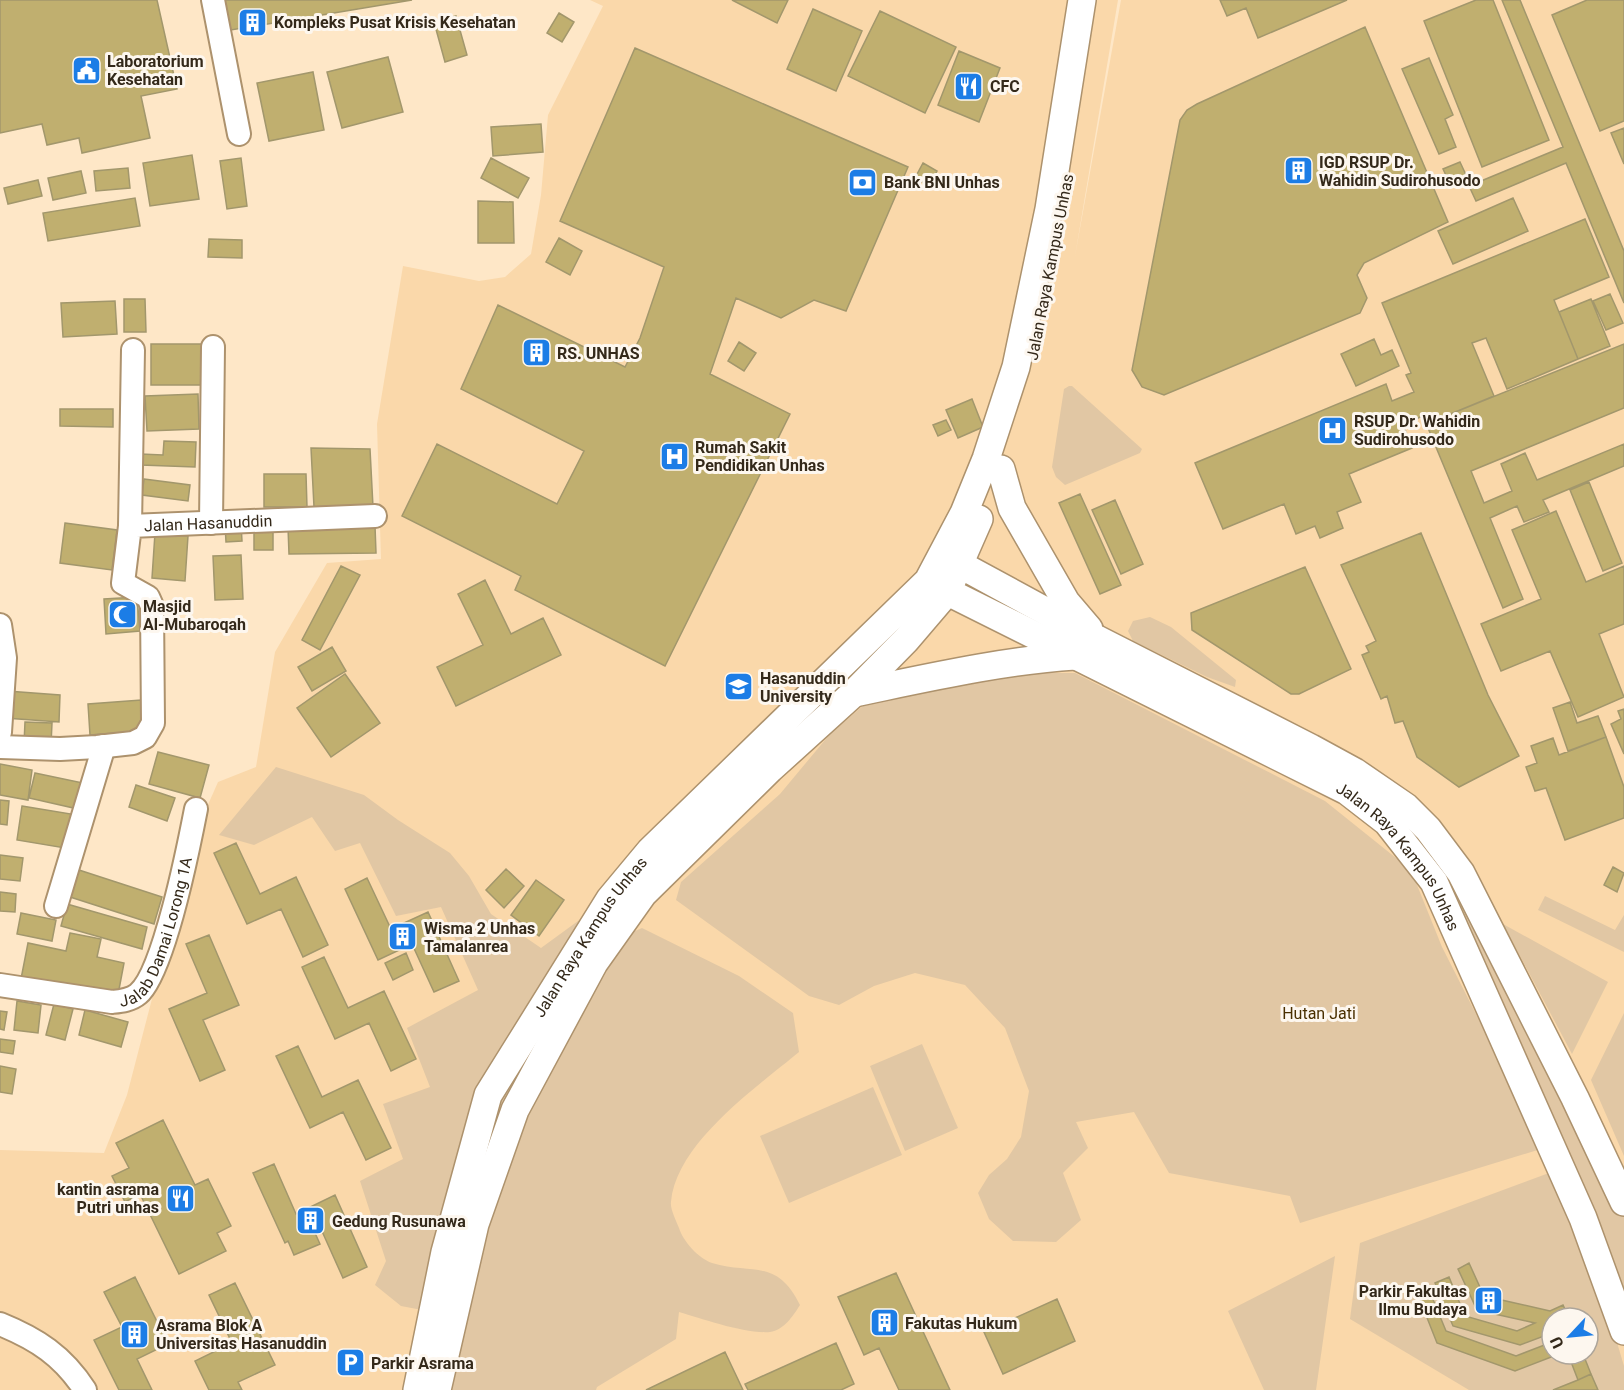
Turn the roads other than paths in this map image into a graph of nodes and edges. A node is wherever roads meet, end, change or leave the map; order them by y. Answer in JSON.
{"nodes":[{"id":1,"x":213,"y":0,"type":"edge"},
{"id":2,"x":1082,"y":0,"type":"edge"},
{"id":3,"x":1095,"y":0,"type":"edge"},
{"id":4,"x":1082,"y":37,"type":"junction"},
{"id":5,"x":239,"y":134,"type":"dead end"},
{"id":6,"x":1031,"y":336,"type":"junction"},
{"id":7,"x":213,"y":347,"type":"dead end"},
{"id":8,"x":133,"y":350,"type":"dead end"},
{"id":9,"x":1001,"y":469,"type":"junction"},
{"id":10,"x":375,"y":516,"type":"dead end"},
{"id":11,"x":211,"y":523,"type":"junction"},
{"id":12,"x":130,"y":526,"type":"junction"},
{"id":13,"x":951,"y":559,"type":"junction"},
{"id":14,"x":937,"y":587,"type":"junction"},
{"id":15,"x":0,"y":625,"type":"edge"},
{"id":16,"x":1087,"y":648,"type":"junction"},
{"id":17,"x":854,"y":693,"type":"junction"},
{"id":18,"x":0,"y":732,"type":"edge"},
{"id":19,"x":104,"y":746,"type":"junction"},
{"id":20,"x":0,"y":747,"type":"edge"},
{"id":21,"x":196,"y":809,"type":"dead end"},
{"id":22,"x":658,"y":862,"type":"junction"},
{"id":23,"x":56,"y":906,"type":"dead end"},
{"id":24,"x":0,"y":985,"type":"edge"},
{"id":25,"x":1624,"y":1202,"type":"edge"},
{"id":26,"x":1583,"y":1218,"type":"junction"},
{"id":27,"x":0,"y":1324,"type":"edge"},
{"id":28,"x":1624,"y":1331,"type":"edge"},
{"id":29,"x":85,"y":1390,"type":"edge"},
{"id":30,"x":417,"y":1390,"type":"edge"},
{"id":31,"x":437,"y":1390,"type":"edge"}],
"edges":[{"from":1,"to":5,"type":"street"},
{"from":2,"to":4,"type":"street","name":"Jalan Raya Kampus Unhas"},
{"from":3,"to":4,"type":"street","name":"Jalan Raya Kampus Unhas"},
{"from":4,"to":6,"type":"street","name":"Jalan Raya Kampus Unhas"},
{"from":6,"to":9,"type":"street","name":"Jalan Raya Kampus Unhas"},
{"from":6,"to":13,"type":"street","name":"Jalan Raya Kampus Unhas"},
{"from":7,"to":11,"type":"street"},
{"from":8,"to":12,"type":"street"},
{"from":9,"to":13,"type":"street","name":"Jalan Raya Kampus Unhas"},
{"from":9,"to":16,"type":"street"},
{"from":10,"to":11,"type":"street","name":"Jalan Hasanuddin"},
{"from":11,"to":12,"type":"street","name":"Jalan Hasanuddin"},
{"from":12,"to":19,"type":"street","name":"Jalan Hasanuddin"},
{"from":13,"to":14,"type":"street","name":"Jalan Raya Kampus Unhas"},
{"from":13,"to":16,"type":"street"},
{"from":14,"to":16,"type":"street","name":"Jalan Raya Kampus Unhas"},
{"from":14,"to":17,"type":"street","name":"Jalan Raya Kampus Unhas"},
{"from":14,"to":22,"type":"street","name":"Jalan Raya Kampus Unhas"},
{"from":15,"to":18,"type":"street"},
{"from":16,"to":17,"type":"street"},
{"from":16,"to":25,"type":"street","name":"Jalan Raya Kampus Unhas"},
{"from":16,"to":26,"type":"street","name":"Jalan Raya Kampus Unhas"},
{"from":17,"to":22,"type":"street","name":"Jalan Raya Kampus Unhas"},
{"from":19,"to":20,"type":"street","name":"Jalan Hasanuddin"},
{"from":19,"to":23,"type":"street"},
{"from":21,"to":24,"type":"street","name":"Jalab Damai Lorong 1A"},
{"from":22,"to":30,"type":"street","name":"Jalan Raya Kampus Unhas"},
{"from":22,"to":31,"type":"street","name":"Jalan Raya Kampus Unhas"},
{"from":25,"to":26,"type":"street"},
{"from":26,"to":28,"type":"street","name":"Jalan Raya Kampus Unhas"},
{"from":27,"to":29,"type":"street"}]}
